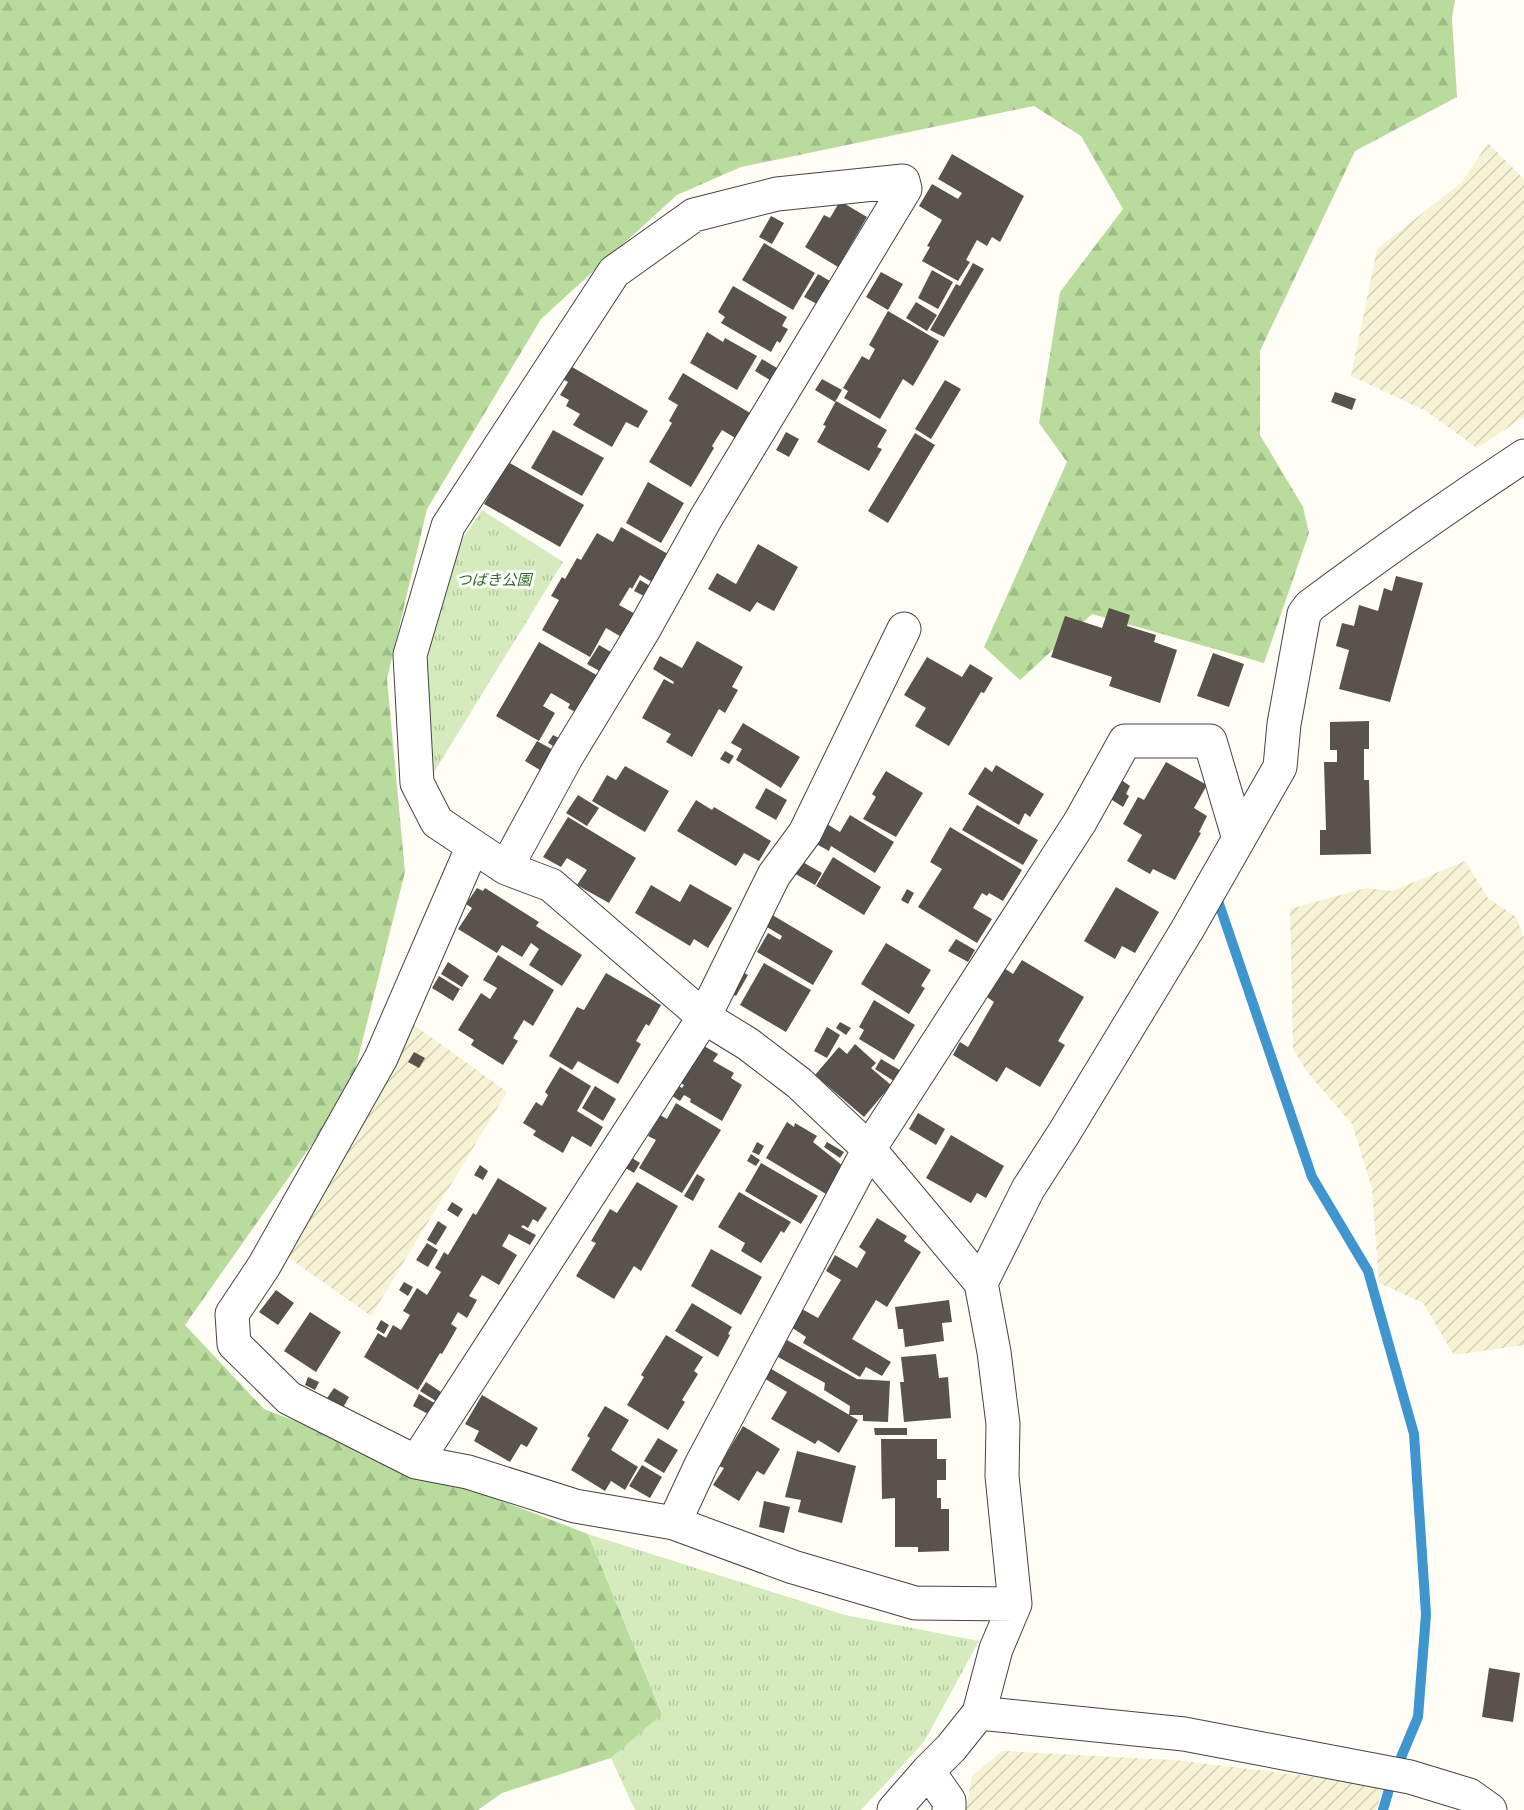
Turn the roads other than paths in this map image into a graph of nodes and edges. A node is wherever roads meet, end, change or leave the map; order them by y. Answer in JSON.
{"nodes":[{"id":1,"x":1524,"y":456,"type":"edge"},
{"id":2,"x":904,"y":629,"type":"dead end"},
{"id":3,"x":1239,"y":839,"type":"junction"},
{"id":4,"x":473,"y":846,"type":"junction"},
{"id":5,"x":506,"y":868,"type":"junction"},
{"id":6,"x":704,"y":1017,"type":"junction"},
{"id":7,"x":869,"y":1149,"type":"junction"},
{"id":8,"x":981,"y":1283,"type":"junction"},
{"id":9,"x":416,"y":1462,"type":"junction"},
{"id":10,"x":674,"y":1523,"type":"junction"},
{"id":11,"x":1015,"y":1604,"type":"junction"},
{"id":12,"x":979,"y":1713,"type":"junction"},
{"id":13,"x":928,"y":1771,"type":"junction"},
{"id":14,"x":894,"y":1810,"type":"edge"},
{"id":15,"x":949,"y":1810,"type":"edge"},
{"id":16,"x":1490,"y":1810,"type":"edge"}],
"edges":[{"from":1,"to":3,"type":"street"},
{"from":2,"to":6,"type":"street"},
{"from":3,"to":7,"type":"street"},
{"from":3,"to":8,"type":"street"},
{"from":4,"to":5,"type":"street"},
{"from":4,"to":5,"type":"street"},
{"from":4,"to":9,"type":"street"},
{"from":5,"to":6,"type":"street"},
{"from":6,"to":7,"type":"street"},
{"from":6,"to":9,"type":"street"},
{"from":7,"to":8,"type":"street"},
{"from":7,"to":10,"type":"street"},
{"from":8,"to":11,"type":"street"},
{"from":9,"to":10,"type":"street"},
{"from":10,"to":11,"type":"street"},
{"from":11,"to":12,"type":"street"},
{"from":12,"to":13,"type":"street"},
{"from":12,"to":16,"type":"street"},
{"from":13,"to":14,"type":"street"},
{"from":13,"to":15,"type":"street"}]}
